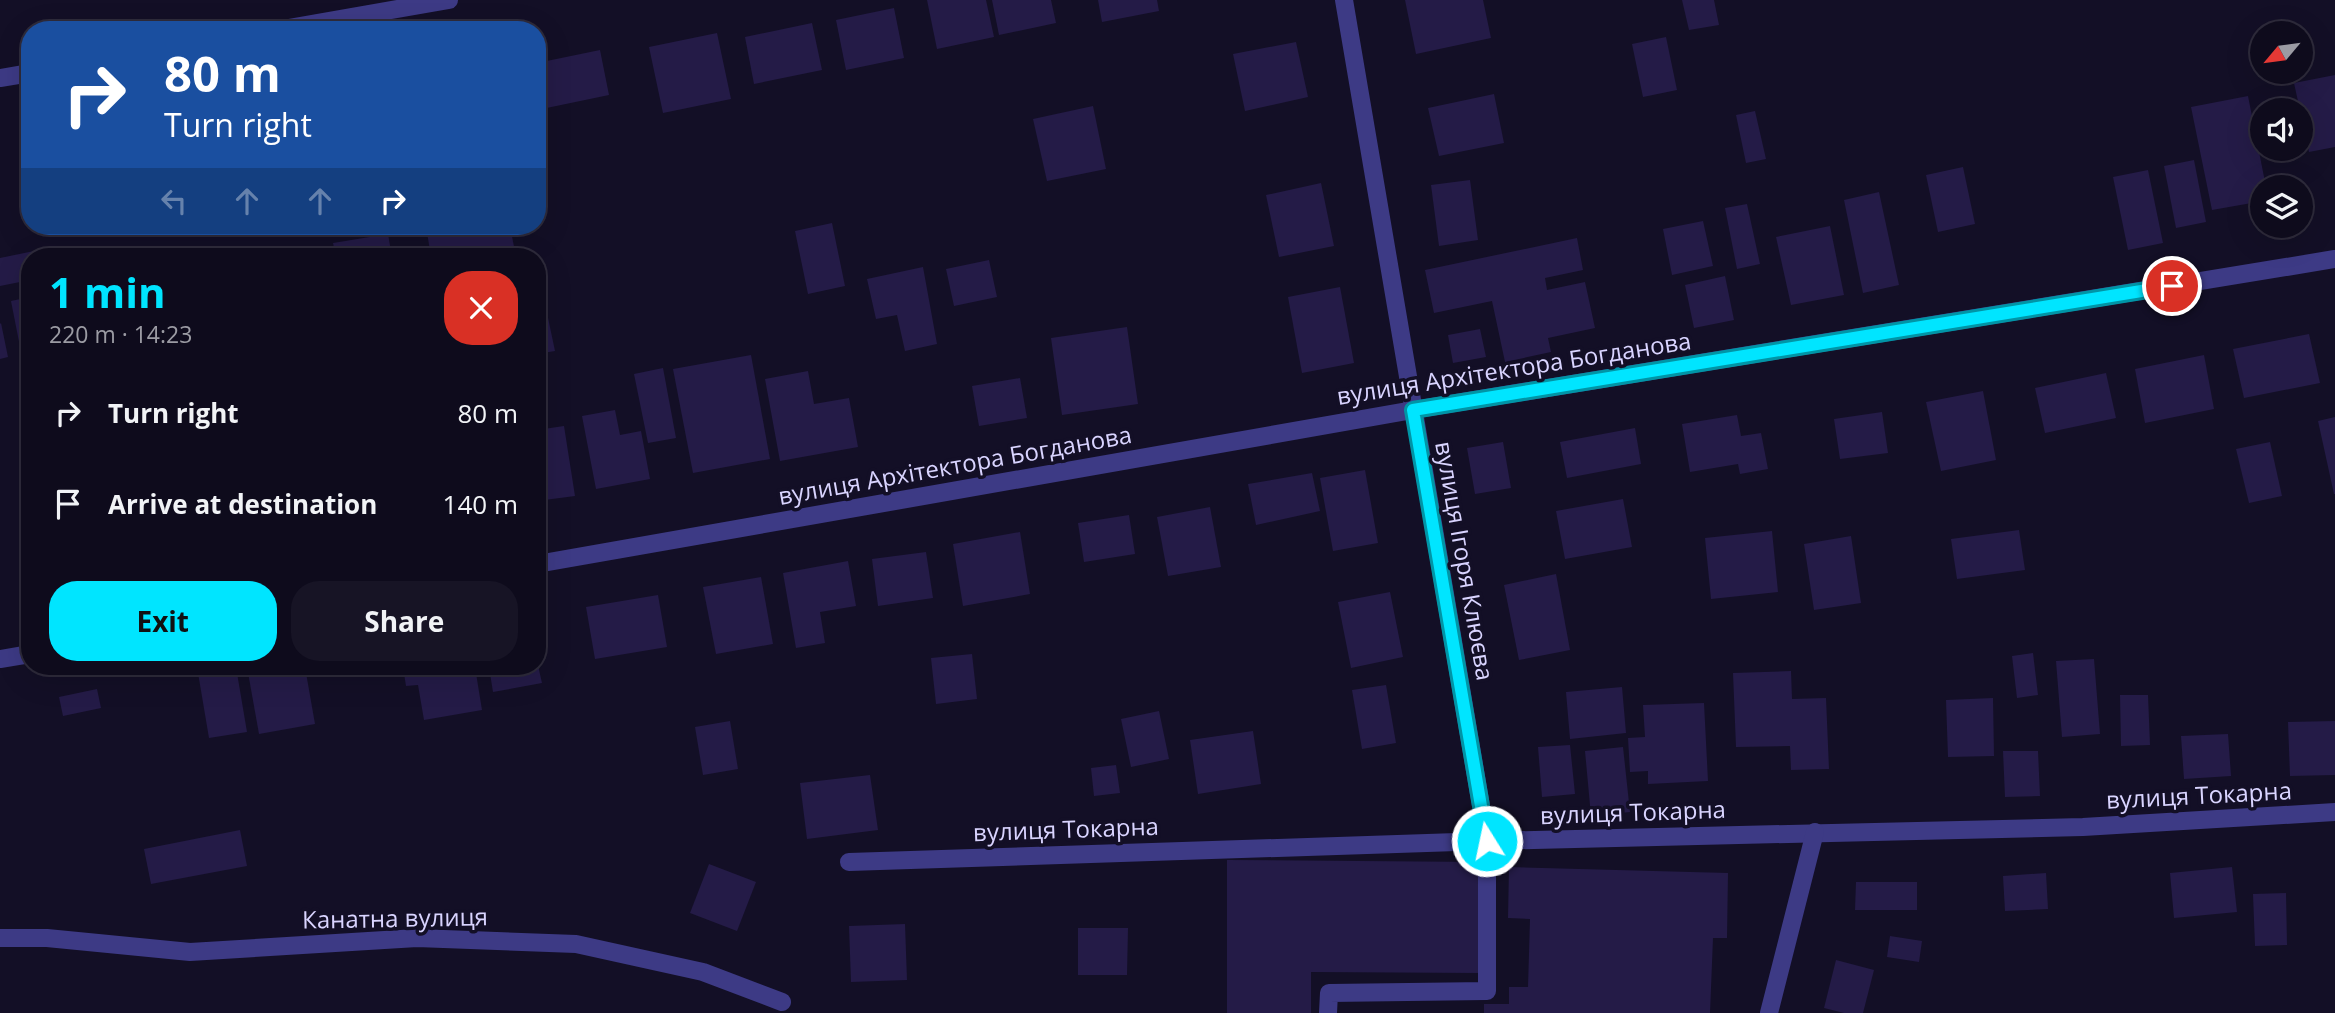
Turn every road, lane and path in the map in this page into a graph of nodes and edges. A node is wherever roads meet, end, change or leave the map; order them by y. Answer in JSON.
{"nodes":[{"id":1,"x":449,"y":0,"type":"edge"},
{"id":2,"x":1344,"y":0,"type":"edge"},
{"id":3,"x":329,"y":21,"type":"edge"},
{"id":4,"x":21,"y":74,"type":"edge"},
{"id":5,"x":0,"y":78,"type":"edge"},
{"id":6,"x":2335,"y":259,"type":"edge"},
{"id":7,"x":1413,"y":410,"type":"junction"},
{"id":8,"x":546,"y":562,"type":"edge"},
{"id":9,"x":21,"y":656,"type":"edge"},
{"id":10,"x":0,"y":659,"type":"edge"},
{"id":11,"x":2335,"y":812,"type":"edge"},
{"id":12,"x":1815,"y":832,"type":"junction"},
{"id":13,"x":1487,"y":841,"type":"junction"},
{"id":14,"x":849,"y":862,"type":"dead end"},
{"id":15,"x":0,"y":938,"type":"edge"},
{"id":16,"x":782,"y":1002,"type":"dead end"},
{"id":17,"x":1328,"y":1013,"type":"edge"},
{"id":18,"x":1769,"y":1013,"type":"edge"}],
"edges":[{"from":1,"to":3,"type":"street"},
{"from":2,"to":7,"type":"street","name":"вулиця Ігоря Клюєва"},
{"from":4,"to":5,"type":"street"},
{"from":6,"to":7,"type":"street","name":"вулиця Архітектора Богданова"},
{"from":7,"to":8,"type":"street","name":"вулиця Архітектора Богданова"},
{"from":7,"to":13,"type":"street","name":"вулиця Ігоря Клюєва"},
{"from":9,"to":10,"type":"street"},
{"from":11,"to":12,"type":"street","name":"вулиця Токарна"},
{"from":12,"to":13,"type":"street","name":"вулиця Токарна"},
{"from":12,"to":18,"type":"street"},
{"from":13,"to":14,"type":"street","name":"вулиця Токарна"},
{"from":13,"to":17,"type":"street","name":"вулиця Ігоря Клюєва"},
{"from":15,"to":16,"type":"street","name":"Канатна вулиця"}]}
